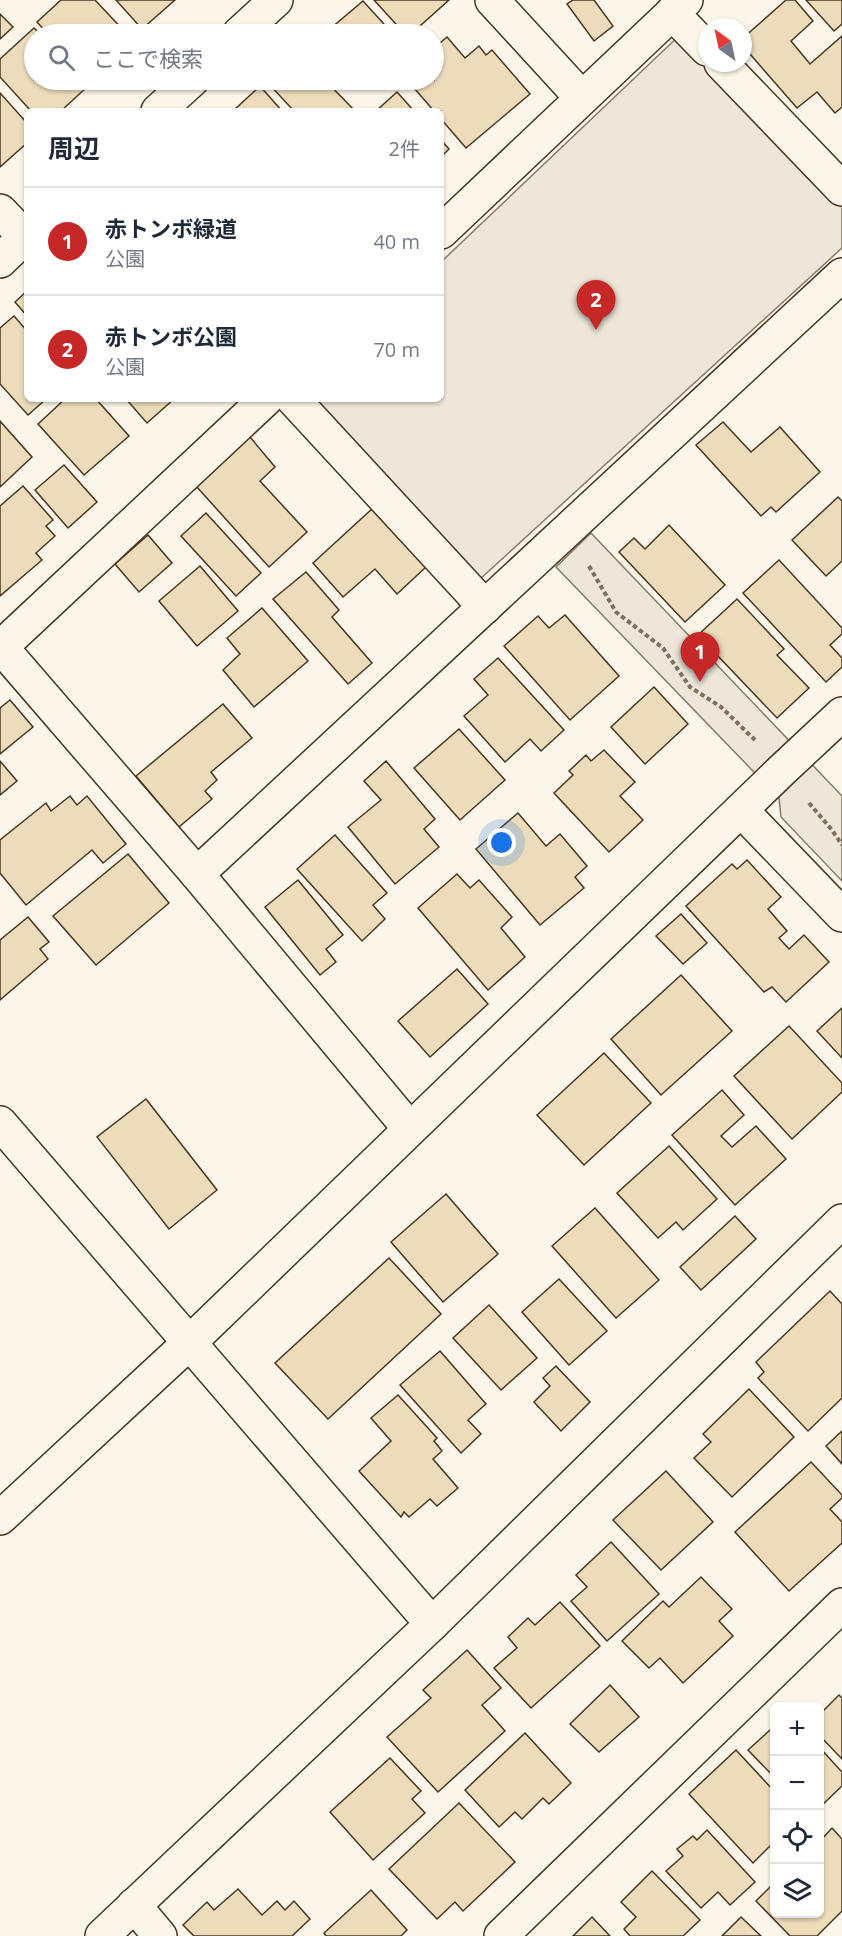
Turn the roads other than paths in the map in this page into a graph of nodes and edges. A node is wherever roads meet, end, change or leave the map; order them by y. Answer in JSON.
{"nodes":[{"id":1,"x":276,"y":0,"type":"edge"},
{"id":2,"x":492,"y":0,"type":"edge"},
{"id":3,"x":679,"y":6,"type":"edge"},
{"id":4,"x":250,"y":24,"type":"edge"},
{"id":5,"x":698,"y":35,"type":"edge"},
{"id":6,"x":730,"y":72,"type":"edge"},
{"id":7,"x":181,"y":90,"type":"edge"},
{"id":8,"x":581,"y":97,"type":"junction"},
{"id":9,"x":161,"y":108,"type":"edge"},
{"id":10,"x":842,"y":189,"type":"edge"},
{"id":11,"x":0,"y":211,"type":"edge"},
{"id":12,"x":444,"y":229,"type":"edge"},
{"id":13,"x":24,"y":234,"type":"edge"},
{"id":14,"x":24,"y":238,"type":"edge"},
{"id":15,"x":0,"y":261,"type":"edge"},
{"id":16,"x":842,"y":275,"type":"edge"},
{"id":17,"x":263,"y":402,"type":"edge"},
{"id":18,"x":296,"y":402,"type":"edge"},
{"id":19,"x":484,"y":607,"type":"junction"},
{"id":20,"x":3,"y":640,"type":"edge"},
{"id":21,"x":842,"y":714,"type":"edge"},
{"id":22,"x":741,"y":810,"type":"junction"},
{"id":23,"x":197,"y":873,"type":"junction"},
{"id":24,"x":842,"y":915,"type":"edge"},
{"id":25,"x":0,"y":1123,"type":"edge"},
{"id":26,"x":409,"y":1128,"type":"junction"},
{"id":27,"x":842,"y":1221,"type":"edge"},
{"id":28,"x":189,"y":1343,"type":"junction"},
{"id":29,"x":0,"y":1518,"type":"edge"},
{"id":30,"x":842,"y":1605,"type":"edge"},
{"id":31,"x":432,"y":1624,"type":"junction"},
{"id":32,"x":134,"y":1905,"type":"junction"},
{"id":33,"x":102,"y":1936,"type":"edge"},
{"id":34,"x":160,"y":1936,"type":"edge"},
{"id":35,"x":501,"y":1936,"type":"edge"}],
"edges":[{"from":1,"to":4,"type":"street"},
{"from":2,"to":8,"type":"street"},
{"from":3,"to":5,"type":"street"},
{"from":3,"to":8,"type":"street"},
{"from":6,"to":10,"type":"street"},
{"from":7,"to":9,"type":"street"},
{"from":8,"to":12,"type":"street"},
{"from":11,"to":13,"type":"street"},
{"from":14,"to":15,"type":"street"},
{"from":16,"to":19,"type":"street"},
{"from":17,"to":20,"type":"street"},
{"from":18,"to":19,"type":"street"},
{"from":19,"to":23,"type":"street"},
{"from":20,"to":23,"type":"street"},
{"from":21,"to":22,"type":"street"},
{"from":22,"to":24,"type":"street"},
{"from":22,"to":26,"type":"street"},
{"from":23,"to":26,"type":"street"},
{"from":25,"to":28,"type":"street"},
{"from":26,"to":28,"type":"street"},
{"from":27,"to":31,"type":"street"},
{"from":28,"to":29,"type":"street"},
{"from":28,"to":31,"type":"street"},
{"from":30,"to":35,"type":"street"},
{"from":31,"to":32,"type":"street"},
{"from":32,"to":33,"type":"street"},
{"from":32,"to":34,"type":"street"}]}
